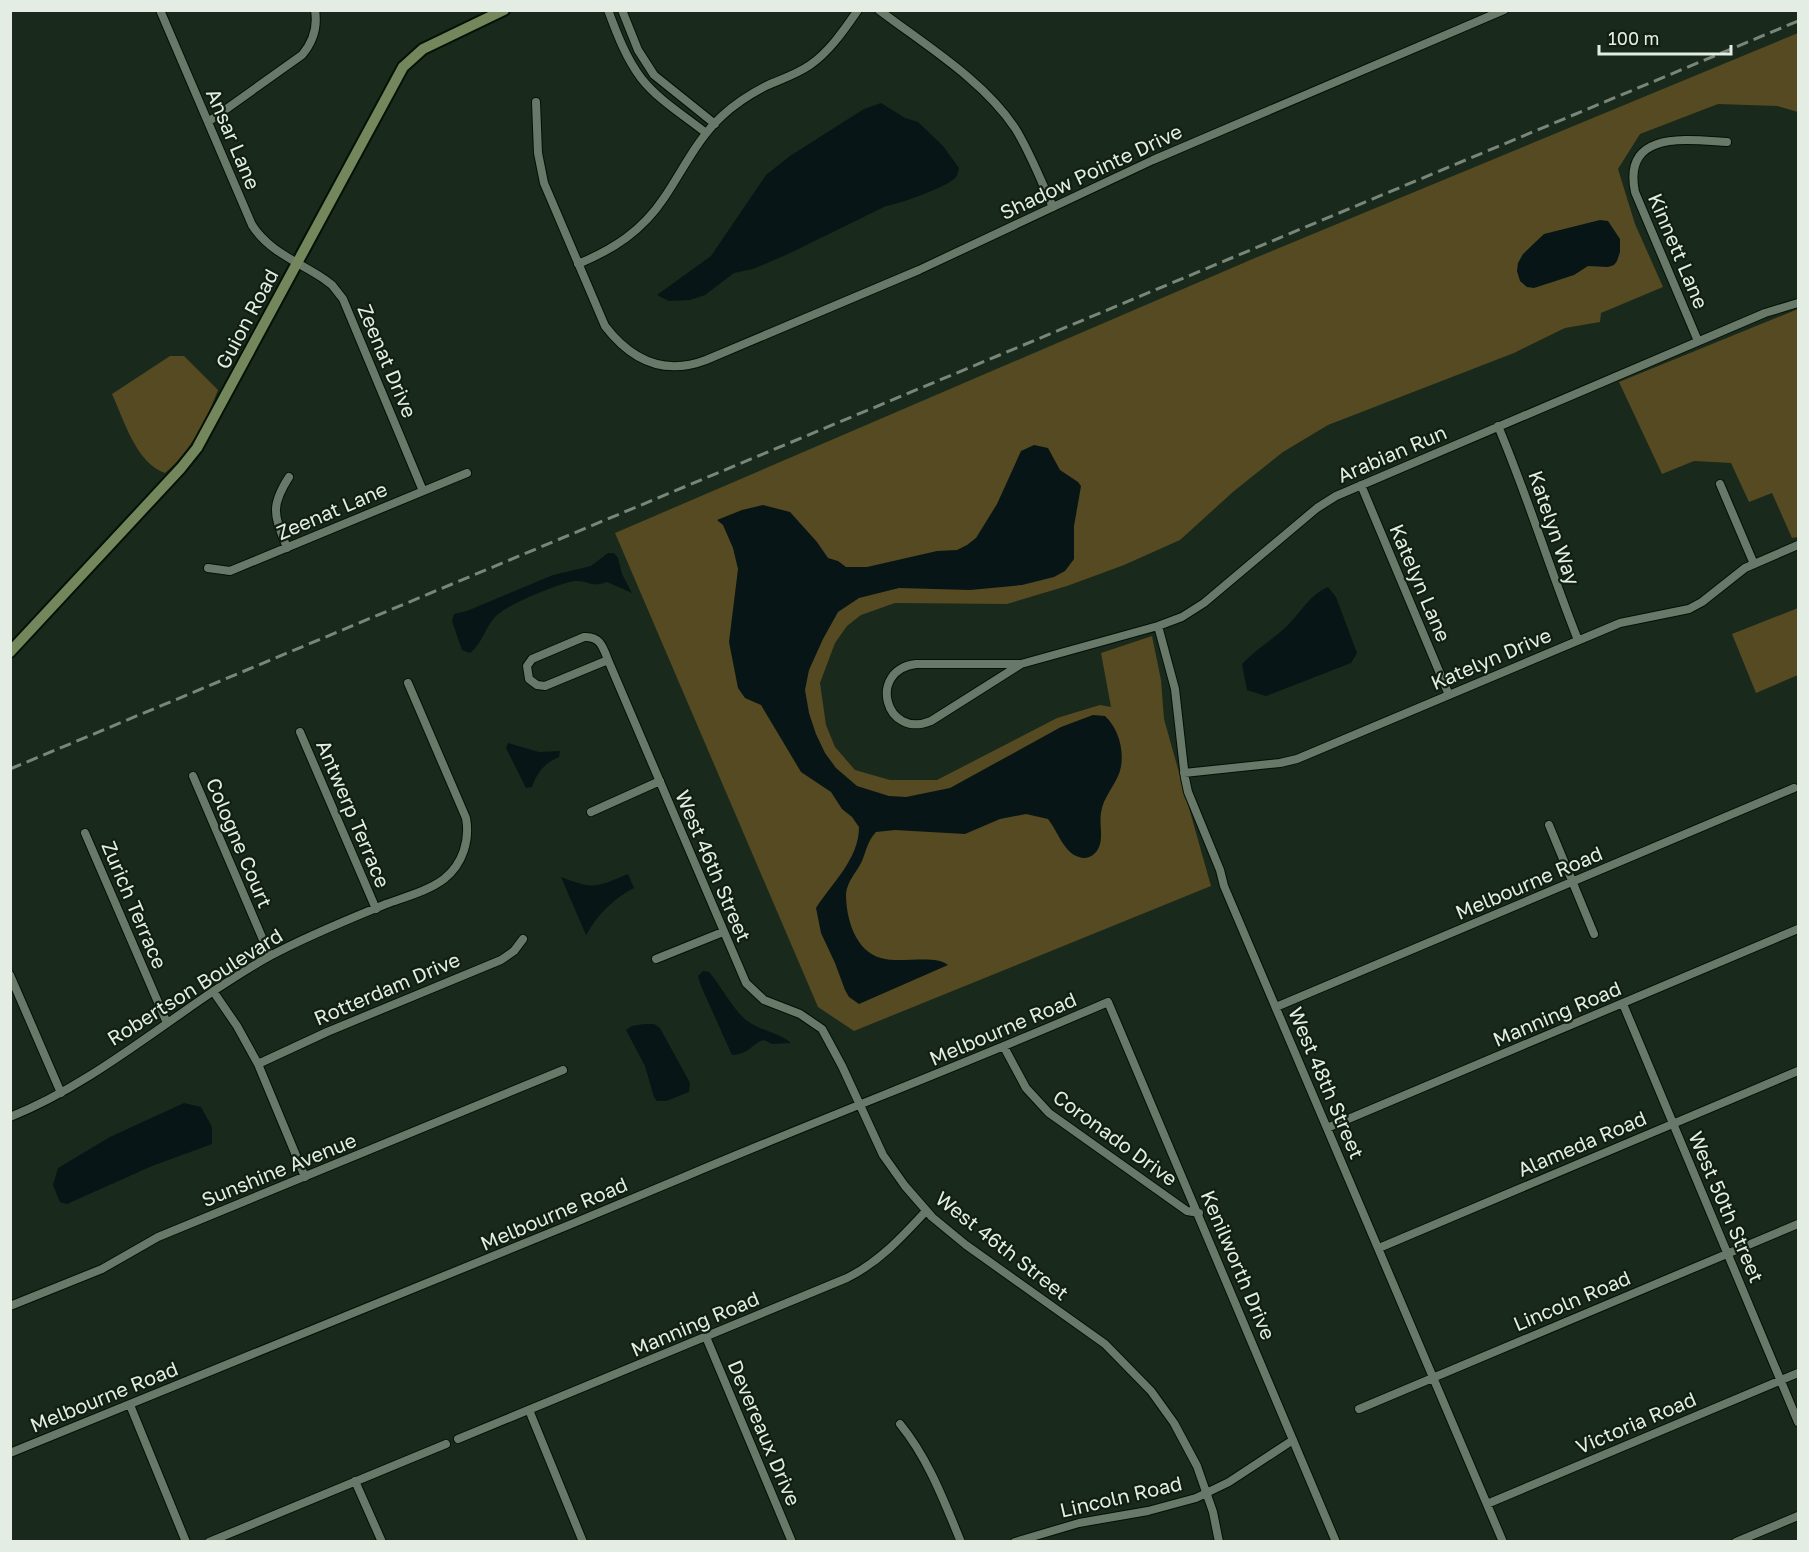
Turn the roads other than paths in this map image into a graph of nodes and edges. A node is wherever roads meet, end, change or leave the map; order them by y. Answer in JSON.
{"nodes":[{"id":1,"x":160,"y":10,"type":"edge"},
{"id":2,"x":315,"y":10,"type":"edge"},
{"id":3,"x":504,"y":10,"type":"edge"},
{"id":4,"x":608,"y":10,"type":"edge"},
{"id":5,"x":622,"y":10,"type":"edge"},
{"id":6,"x":858,"y":10,"type":"edge"},
{"id":7,"x":879,"y":10,"type":"edge"},
{"id":8,"x":1504,"y":10,"type":"edge"},
{"id":9,"x":536,"y":102,"type":"dead end"},
{"id":10,"x":208,"y":122,"type":"junction"},
{"id":11,"x":715,"y":123,"type":"junction"},
{"id":12,"x":706,"y":133,"type":"junction"},
{"id":13,"x":1727,"y":142,"type":"dead end"},
{"id":14,"x":1053,"y":207,"type":"junction"},
{"id":15,"x":298,"y":262,"type":"junction"},
{"id":16,"x":578,"y":264,"type":"junction"},
{"id":17,"x":1798,"y":303,"type":"edge"},
{"id":18,"x":1698,"y":342,"type":"junction"},
{"id":19,"x":1498,"y":426,"type":"junction"},
{"id":20,"x":467,"y":473,"type":"dead end"},
{"id":21,"x":289,"y":477,"type":"dead end"},
{"id":22,"x":1720,"y":484,"type":"dead end"},
{"id":23,"x":1361,"y":485,"type":"junction"},
{"id":24,"x":423,"y":491,"type":"junction"},
{"id":25,"x":1798,"y":545,"type":"edge"},
{"id":26,"x":287,"y":548,"type":"junction"},
{"id":27,"x":1754,"y":564,"type":"junction"},
{"id":28,"x":208,"y":568,"type":"dead end"},
{"id":29,"x":1158,"y":626,"type":"junction"},
{"id":30,"x":1578,"y":640,"type":"junction"},
{"id":31,"x":10,"y":652,"type":"edge"},
{"id":32,"x":609,"y":660,"type":"junction"},
{"id":33,"x":1021,"y":664,"type":"junction"},
{"id":34,"x":408,"y":683,"type":"dead end"},
{"id":35,"x":1449,"y":695,"type":"junction"},
{"id":36,"x":300,"y":732,"type":"dead end"},
{"id":37,"x":1184,"y":773,"type":"junction"},
{"id":38,"x":193,"y":776,"type":"dead end"},
{"id":39,"x":660,"y":781,"type":"junction"},
{"id":40,"x":1794,"y":788,"type":"dead end"},
{"id":41,"x":591,"y":812,"type":"dead end"},
{"id":42,"x":1549,"y":825,"type":"dead end"},
{"id":43,"x":85,"y":833,"type":"dead end"},
{"id":44,"x":1572,"y":883,"type":"junction"},
{"id":45,"x":376,"y":909,"type":"junction"},
{"id":46,"x":1798,"y":929,"type":"edge"},
{"id":47,"x":723,"y":932,"type":"junction"},
{"id":48,"x":1594,"y":934,"type":"dead end"},
{"id":49,"x":524,"y":939,"type":"dead end"},
{"id":50,"x":270,"y":956,"type":"junction"},
{"id":51,"x":656,"y":959,"type":"dead end"},
{"id":52,"x":10,"y":975,"type":"edge"},
{"id":53,"x":213,"y":991,"type":"junction"},
{"id":54,"x":1108,"y":1002,"type":"joint"},
{"id":55,"x":1623,"y":1004,"type":"junction"},
{"id":56,"x":1276,"y":1007,"type":"junction"},
{"id":57,"x":167,"y":1023,"type":"junction"},
{"id":58,"x":1004,"y":1047,"type":"junction"},
{"id":59,"x":258,"y":1064,"type":"junction"},
{"id":60,"x":563,"y":1070,"type":"dead end"},
{"id":61,"x":1798,"y":1071,"type":"edge"},
{"id":62,"x":61,"y":1093,"type":"junction"},
{"id":63,"x":860,"y":1106,"type":"junction"},
{"id":64,"x":10,"y":1117,"type":"edge"},
{"id":65,"x":1673,"y":1124,"type":"junction"},
{"id":66,"x":1327,"y":1128,"type":"junction"},
{"id":67,"x":305,"y":1177,"type":"junction"},
{"id":68,"x":926,"y":1211,"type":"junction"},
{"id":69,"x":1199,"y":1213,"type":"junction"},
{"id":70,"x":1798,"y":1224,"type":"edge"},
{"id":71,"x":1379,"y":1248,"type":"junction"},
{"id":72,"x":1728,"y":1254,"type":"junction"},
{"id":73,"x":10,"y":1306,"type":"edge"},
{"id":74,"x":706,"y":1337,"type":"junction"},
{"id":75,"x":1798,"y":1373,"type":"edge"},
{"id":76,"x":1434,"y":1377,"type":"junction"},
{"id":77,"x":1781,"y":1380,"type":"junction"},
{"id":78,"x":130,"y":1405,"type":"junction"},
{"id":79,"x":1359,"y":1409,"type":"dead end"},
{"id":80,"x":529,"y":1410,"type":"junction"},
{"id":81,"x":1798,"y":1422,"type":"edge"},
{"id":82,"x":900,"y":1424,"type":"dead end"},
{"id":83,"x":458,"y":1439,"type":"dead end"},
{"id":84,"x":1293,"y":1440,"type":"junction"},
{"id":85,"x":446,"y":1444,"type":"dead end"},
{"id":86,"x":10,"y":1453,"type":"edge"},
{"id":87,"x":355,"y":1481,"type":"junction"},
{"id":88,"x":1207,"y":1493,"type":"junction"},
{"id":89,"x":1487,"y":1504,"type":"junction"},
{"id":90,"x":1798,"y":1516,"type":"edge"},
{"id":91,"x":186,"y":1542,"type":"edge"},
{"id":92,"x":209,"y":1542,"type":"edge"},
{"id":93,"x":382,"y":1542,"type":"edge"},
{"id":94,"x":583,"y":1542,"type":"edge"},
{"id":95,"x":792,"y":1542,"type":"edge"},
{"id":96,"x":961,"y":1542,"type":"edge"},
{"id":97,"x":1015,"y":1542,"type":"edge"},
{"id":98,"x":1219,"y":1542,"type":"edge"},
{"id":99,"x":1336,"y":1542,"type":"edge"},
{"id":100,"x":1503,"y":1542,"type":"edge"},
{"id":101,"x":1736,"y":1542,"type":"edge"}],
"edges":[{"from":1,"to":10,"type":"street","name":"Ansar Lane"},
{"from":2,"to":10,"type":"street"},
{"from":3,"to":15,"type":"street","name":"Guion Road"},
{"from":4,"to":12,"type":"street"},
{"from":5,"to":11,"type":"street"},
{"from":6,"to":11,"type":"street"},
{"from":7,"to":14,"type":"street"},
{"from":8,"to":14,"type":"street","name":"Shadow Pointe Drive"},
{"from":9,"to":16,"type":"street"},
{"from":10,"to":15,"type":"street","name":"Ansar Lane"},
{"from":11,"to":12,"type":"street"},
{"from":12,"to":16,"type":"street"},
{"from":13,"to":18,"type":"street","name":"Kinnett Lane"},
{"from":14,"to":16,"type":"street","name":"Shadow Pointe Drive"},
{"from":15,"to":24,"type":"street","name":"Zeenat Drive"},
{"from":15,"to":31,"type":"street","name":"Guion Road"},
{"from":17,"to":18,"type":"street","name":"Arabian Run"},
{"from":18,"to":19,"type":"street","name":"Arabian Run"},
{"from":19,"to":23,"type":"street","name":"Arabian Run"},
{"from":19,"to":30,"type":"street","name":"Katelyn Way"},
{"from":20,"to":24,"type":"street","name":"Zeenat Lane"},
{"from":21,"to":26,"type":"street"},
{"from":22,"to":27,"type":"street"},
{"from":23,"to":29,"type":"street","name":"Arabian Run"},
{"from":23,"to":35,"type":"street","name":"Katelyn Lane"},
{"from":24,"to":26,"type":"street","name":"Zeenat Lane"},
{"from":25,"to":27,"type":"street","name":"Katelyn Drive"},
{"from":26,"to":28,"type":"street","name":"Zeenat Lane"},
{"from":27,"to":30,"type":"street","name":"Katelyn Drive"},
{"from":29,"to":33,"type":"street","name":"Arabian Run"},
{"from":29,"to":37,"type":"street","name":"West 48th Street"},
{"from":30,"to":35,"type":"street","name":"Katelyn Drive"},
{"from":32,"to":32,"type":"street","name":"West 46th Street"},
{"from":32,"to":39,"type":"street","name":"West 46th Street"},
{"from":33,"to":33,"type":"street","name":"Arabian Run"},
{"from":34,"to":45,"type":"street","name":"Robertson Boulevard"},
{"from":35,"to":37,"type":"street","name":"Katelyn Drive"},
{"from":36,"to":45,"type":"street","name":"Antwerp Terrace"},
{"from":37,"to":56,"type":"street","name":"West 48th Street"},
{"from":38,"to":50,"type":"street","name":"Cologne Court"},
{"from":39,"to":41,"type":"street"},
{"from":39,"to":47,"type":"street","name":"West 46th Street"},
{"from":40,"to":44,"type":"street","name":"Melbourne Road"},
{"from":42,"to":44,"type":"street"},
{"from":43,"to":57,"type":"street","name":"Zurich Terrace"},
{"from":44,"to":48,"type":"street"},
{"from":44,"to":56,"type":"street","name":"Melbourne Road"},
{"from":45,"to":50,"type":"street","name":"Robertson Boulevard"},
{"from":46,"to":55,"type":"street","name":"Manning Road"},
{"from":47,"to":51,"type":"street"},
{"from":47,"to":63,"type":"street","name":"West 46th Street"},
{"from":49,"to":59,"type":"street","name":"Rotterdam Drive"},
{"from":50,"to":53,"type":"street","name":"Robertson Boulevard"},
{"from":52,"to":62,"type":"street"},
{"from":53,"to":57,"type":"street","name":"Robertson Boulevard"},
{"from":53,"to":59,"type":"street"},
{"from":54,"to":58,"type":"street","name":"Melbourne Road"},
{"from":54,"to":69,"type":"street","name":"Kenilworth Drive"},
{"from":55,"to":65,"type":"street","name":"West 50th Street"},
{"from":55,"to":66,"type":"street","name":"Manning Road"},
{"from":56,"to":66,"type":"street","name":"West 48th Street"},
{"from":57,"to":62,"type":"street","name":"Robertson Boulevard"},
{"from":58,"to":63,"type":"street","name":"Melbourne Road"},
{"from":58,"to":69,"type":"street","name":"Coronado Drive"},
{"from":59,"to":67,"type":"street"},
{"from":60,"to":67,"type":"street","name":"Sunshine Avenue"},
{"from":61,"to":65,"type":"street","name":"Alameda Road"},
{"from":62,"to":64,"type":"street","name":"Robertson Boulevard"},
{"from":63,"to":68,"type":"street","name":"West 46th Street"},
{"from":63,"to":78,"type":"street","name":"Melbourne Road"},
{"from":65,"to":71,"type":"street","name":"Alameda Road"},
{"from":65,"to":72,"type":"street","name":"West 50th Street"},
{"from":66,"to":71,"type":"street","name":"West 48th Street"},
{"from":67,"to":73,"type":"street","name":"Sunshine Avenue"},
{"from":68,"to":74,"type":"street","name":"Manning Road"},
{"from":68,"to":88,"type":"street","name":"West 46th Street"},
{"from":69,"to":84,"type":"street","name":"Kenilworth Drive"},
{"from":70,"to":72,"type":"street","name":"Lincoln Road"},
{"from":71,"to":76,"type":"street","name":"West 48th Street"},
{"from":72,"to":76,"type":"street","name":"Lincoln Road"},
{"from":72,"to":77,"type":"street","name":"West 50th Street"},
{"from":74,"to":80,"type":"street","name":"Manning Road"},
{"from":74,"to":95,"type":"street","name":"Devereaux Drive"},
{"from":75,"to":77,"type":"street","name":"Victoria Road"},
{"from":76,"to":79,"type":"street","name":"Lincoln Road"},
{"from":76,"to":89,"type":"street","name":"West 48th Street"},
{"from":77,"to":81,"type":"street","name":"West 50th Street"},
{"from":77,"to":89,"type":"street","name":"Victoria Road"},
{"from":78,"to":86,"type":"street","name":"Melbourne Road"},
{"from":78,"to":91,"type":"street"},
{"from":80,"to":83,"type":"street","name":"Manning Road"},
{"from":80,"to":94,"type":"street"},
{"from":82,"to":96,"type":"street"},
{"from":84,"to":88,"type":"street","name":"Lincoln Road"},
{"from":84,"to":99,"type":"street","name":"Kenilworth Drive"},
{"from":85,"to":87,"type":"street"},
{"from":87,"to":92,"type":"street"},
{"from":87,"to":93,"type":"street"},
{"from":88,"to":97,"type":"street","name":"Lincoln Road"},
{"from":88,"to":98,"type":"street","name":"West 46th Street"},
{"from":89,"to":100,"type":"street","name":"West 48th Street"},
{"from":90,"to":101,"type":"street"}]}
